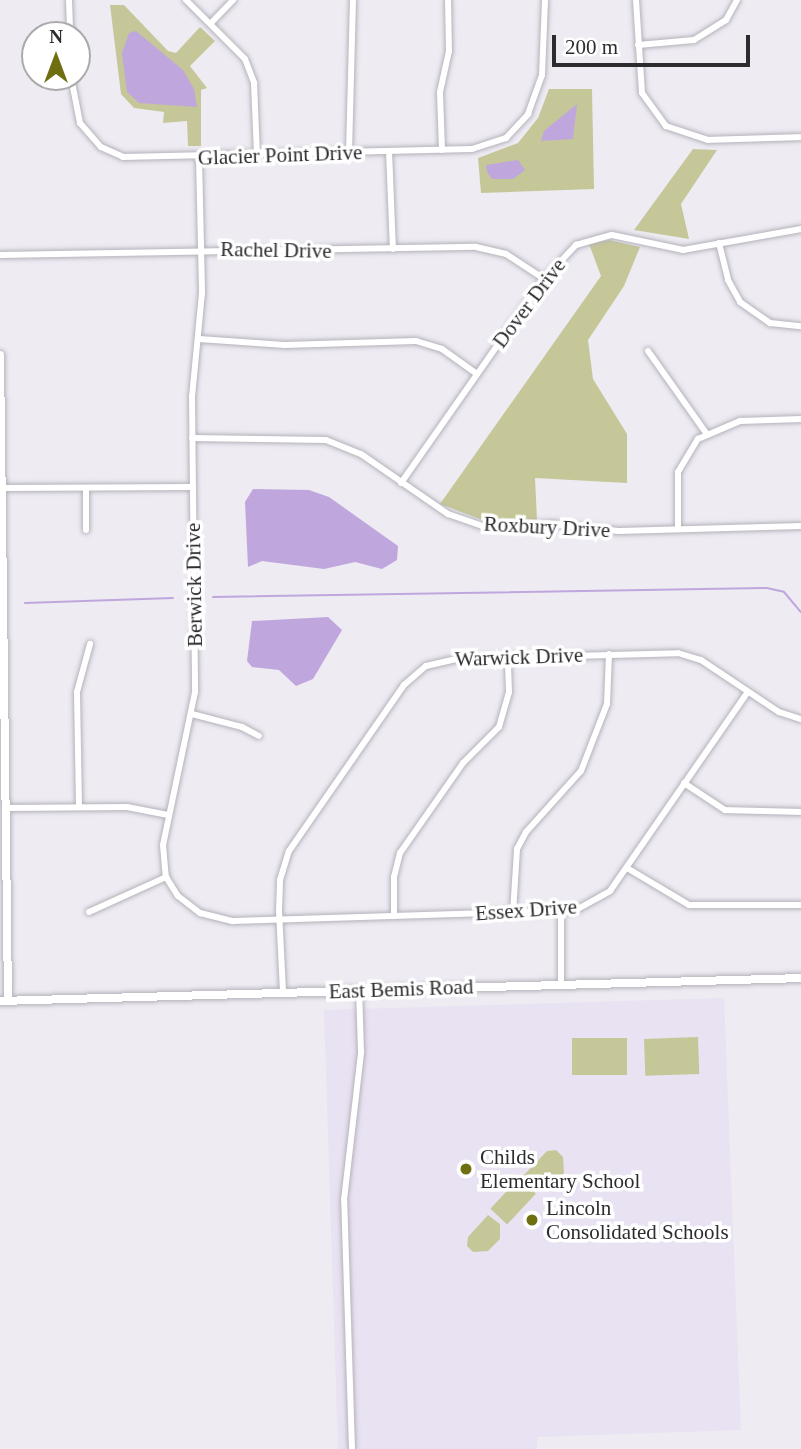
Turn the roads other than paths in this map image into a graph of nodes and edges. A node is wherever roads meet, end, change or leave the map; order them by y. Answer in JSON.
{"nodes":[{"id":1,"x":69,"y":0,"type":"edge"},
{"id":2,"x":186,"y":0,"type":"edge"},
{"id":3,"x":233,"y":0,"type":"edge"},
{"id":4,"x":353,"y":0,"type":"edge"},
{"id":5,"x":448,"y":0,"type":"edge"},
{"id":6,"x":545,"y":0,"type":"edge"},
{"id":7,"x":636,"y":0,"type":"edge"},
{"id":8,"x":737,"y":0,"type":"edge"},
{"id":9,"x":70,"y":21,"type":"edge"},
{"id":10,"x":211,"y":23,"type":"junction"},
{"id":11,"x":638,"y":46,"type":"junction"},
{"id":12,"x":73,"y":91,"type":"edge"},
{"id":13,"x":801,"y":137,"type":"edge"},
{"id":14,"x":442,"y":150,"type":"junction"},
{"id":15,"x":389,"y":151,"type":"junction"},
{"id":16,"x":349,"y":152,"type":"junction"},
{"id":17,"x":257,"y":156,"type":"junction"},
{"id":18,"x":199,"y":158,"type":"junction"},
{"id":19,"x":801,"y":229,"type":"edge"},
{"id":20,"x":719,"y":243,"type":"junction"},
{"id":21,"x":201,"y":249,"type":"junction"},
{"id":22,"x":393,"y":249,"type":"junction"},
{"id":23,"x":0,"y":256,"type":"edge"},
{"id":24,"x":544,"y":279,"type":"junction"},
{"id":25,"x":801,"y":326,"type":"edge"},
{"id":26,"x":199,"y":339,"type":"junction"},
{"id":27,"x":648,"y":351,"type":"dead end"},
{"id":28,"x":0,"y":355,"type":"edge"},
{"id":29,"x":477,"y":374,"type":"junction"},
{"id":30,"x":801,"y":419,"type":"edge"},
{"id":31,"x":706,"y":433,"type":"junction"},
{"id":32,"x":192,"y":438,"type":"junction"},
{"id":33,"x":401,"y":483,"type":"junction"},
{"id":34,"x":193,"y":487,"type":"junction"},
{"id":35,"x":2,"y":488,"type":"junction"},
{"id":36,"x":86,"y":488,"type":"junction"},
{"id":37,"x":801,"y":526,"type":"edge"},
{"id":38,"x":678,"y":529,"type":"junction"},
{"id":39,"x":86,"y":530,"type":"dead end"},
{"id":40,"x":90,"y":643,"type":"dead end"},
{"id":41,"x":609,"y":654,"type":"junction"},
{"id":42,"x":508,"y":657,"type":"junction"},
{"id":43,"x":748,"y":692,"type":"junction"},
{"id":44,"x":192,"y":714,"type":"junction"},
{"id":45,"x":801,"y":719,"type":"edge"},
{"id":46,"x":259,"y":736,"type":"dead end"},
{"id":47,"x":684,"y":783,"type":"junction"},
{"id":48,"x":79,"y":807,"type":"junction"},
{"id":49,"x":6,"y":808,"type":"junction"},
{"id":50,"x":801,"y":812,"type":"edge"},
{"id":51,"x":168,"y":816,"type":"junction"},
{"id":52,"x":627,"y":868,"type":"junction"},
{"id":53,"x":166,"y":877,"type":"junction"},
{"id":54,"x":801,"y":905,"type":"edge"},
{"id":55,"x":89,"y":912,"type":"dead end"},
{"id":56,"x":561,"y":912,"type":"junction"},
{"id":57,"x":513,"y":913,"type":"junction"},
{"id":58,"x":394,"y":916,"type":"junction"},
{"id":59,"x":279,"y":919,"type":"junction"},
{"id":60,"x":801,"y":978,"type":"edge"},
{"id":61,"x":561,"y":983,"type":"junction"},
{"id":62,"x":359,"y":990,"type":"junction"},
{"id":63,"x":283,"y":992,"type":"junction"},
{"id":64,"x":4,"y":1000,"type":"edge"},
{"id":65,"x":352,"y":1449,"type":"edge"}],
"edges":[{"from":1,"to":9,"type":"street"},
{"from":2,"to":10,"type":"street"},
{"from":3,"to":10,"type":"street"},
{"from":4,"to":16,"type":"street"},
{"from":5,"to":14,"type":"street"},
{"from":6,"to":14,"type":"street","name":"Glacier Point Drive"},
{"from":7,"to":11,"type":"street"},
{"from":8,"to":11,"type":"street"},
{"from":10,"to":17,"type":"street"},
{"from":11,"to":13,"type":"street"},
{"from":12,"to":18,"type":"street","name":"Glacier Point Drive"},
{"from":14,"to":15,"type":"street","name":"Glacier Point Drive"},
{"from":15,"to":16,"type":"street","name":"Glacier Point Drive"},
{"from":15,"to":22,"type":"street"},
{"from":16,"to":17,"type":"street","name":"Glacier Point Drive"},
{"from":17,"to":18,"type":"street","name":"Glacier Point Drive"},
{"from":18,"to":21,"type":"street","name":"Berwick Drive"},
{"from":19,"to":20,"type":"street","name":"Dover Drive"},
{"from":20,"to":24,"type":"street","name":"Dover Drive"},
{"from":20,"to":25,"type":"street"},
{"from":21,"to":22,"type":"street","name":"Rachel Drive"},
{"from":21,"to":23,"type":"street","name":"Rachel Drive"},
{"from":21,"to":26,"type":"street","name":"Berwick Drive"},
{"from":22,"to":24,"type":"street","name":"Rachel Drive"},
{"from":24,"to":29,"type":"street","name":"Dover Drive"},
{"from":26,"to":29,"type":"street"},
{"from":26,"to":32,"type":"street","name":"Berwick Drive"},
{"from":27,"to":31,"type":"street"},
{"from":28,"to":35,"type":"street"},
{"from":29,"to":33,"type":"street","name":"Dover Drive"},
{"from":30,"to":31,"type":"street"},
{"from":31,"to":38,"type":"street"},
{"from":32,"to":33,"type":"street","name":"Roxbury Drive"},
{"from":32,"to":34,"type":"street","name":"Berwick Drive"},
{"from":33,"to":38,"type":"street","name":"Roxbury Drive"},
{"from":34,"to":36,"type":"street"},
{"from":34,"to":44,"type":"street","name":"Berwick Drive"},
{"from":35,"to":36,"type":"street"},
{"from":35,"to":49,"type":"street"},
{"from":36,"to":39,"type":"street"},
{"from":37,"to":38,"type":"street","name":"Roxbury Drive"},
{"from":40,"to":48,"type":"street"},
{"from":41,"to":42,"type":"street","name":"Warwick Drive"},
{"from":41,"to":43,"type":"street","name":"Warwick Drive"},
{"from":41,"to":57,"type":"street"},
{"from":42,"to":58,"type":"street"},
{"from":42,"to":59,"type":"street","name":"Warwick Drive"},
{"from":43,"to":45,"type":"street","name":"Warwick Drive"},
{"from":43,"to":47,"type":"street","name":"Essex Drive"},
{"from":44,"to":46,"type":"street"},
{"from":44,"to":51,"type":"street","name":"Berwick Drive"},
{"from":47,"to":50,"type":"street"},
{"from":47,"to":52,"type":"street","name":"Essex Drive"},
{"from":48,"to":49,"type":"street"},
{"from":48,"to":51,"type":"street"},
{"from":49,"to":64,"type":"street"},
{"from":51,"to":53,"type":"street","name":"Berwick Drive"},
{"from":52,"to":54,"type":"street"},
{"from":52,"to":56,"type":"street","name":"Essex Drive"},
{"from":53,"to":55,"type":"street"},
{"from":53,"to":59,"type":"street"},
{"from":56,"to":57,"type":"street","name":"Essex Drive"},
{"from":56,"to":61,"type":"street"},
{"from":57,"to":58,"type":"street","name":"Essex Drive"},
{"from":58,"to":59,"type":"street","name":"Essex Drive"},
{"from":59,"to":63,"type":"street","name":"Warwick Drive"},
{"from":60,"to":61,"type":"street","name":"East Bemis Road"},
{"from":61,"to":62,"type":"street","name":"East Bemis Road"},
{"from":62,"to":63,"type":"street","name":"East Bemis Road"},
{"from":62,"to":65,"type":"street"},
{"from":63,"to":64,"type":"street","name":"East Bemis Road"}]}
